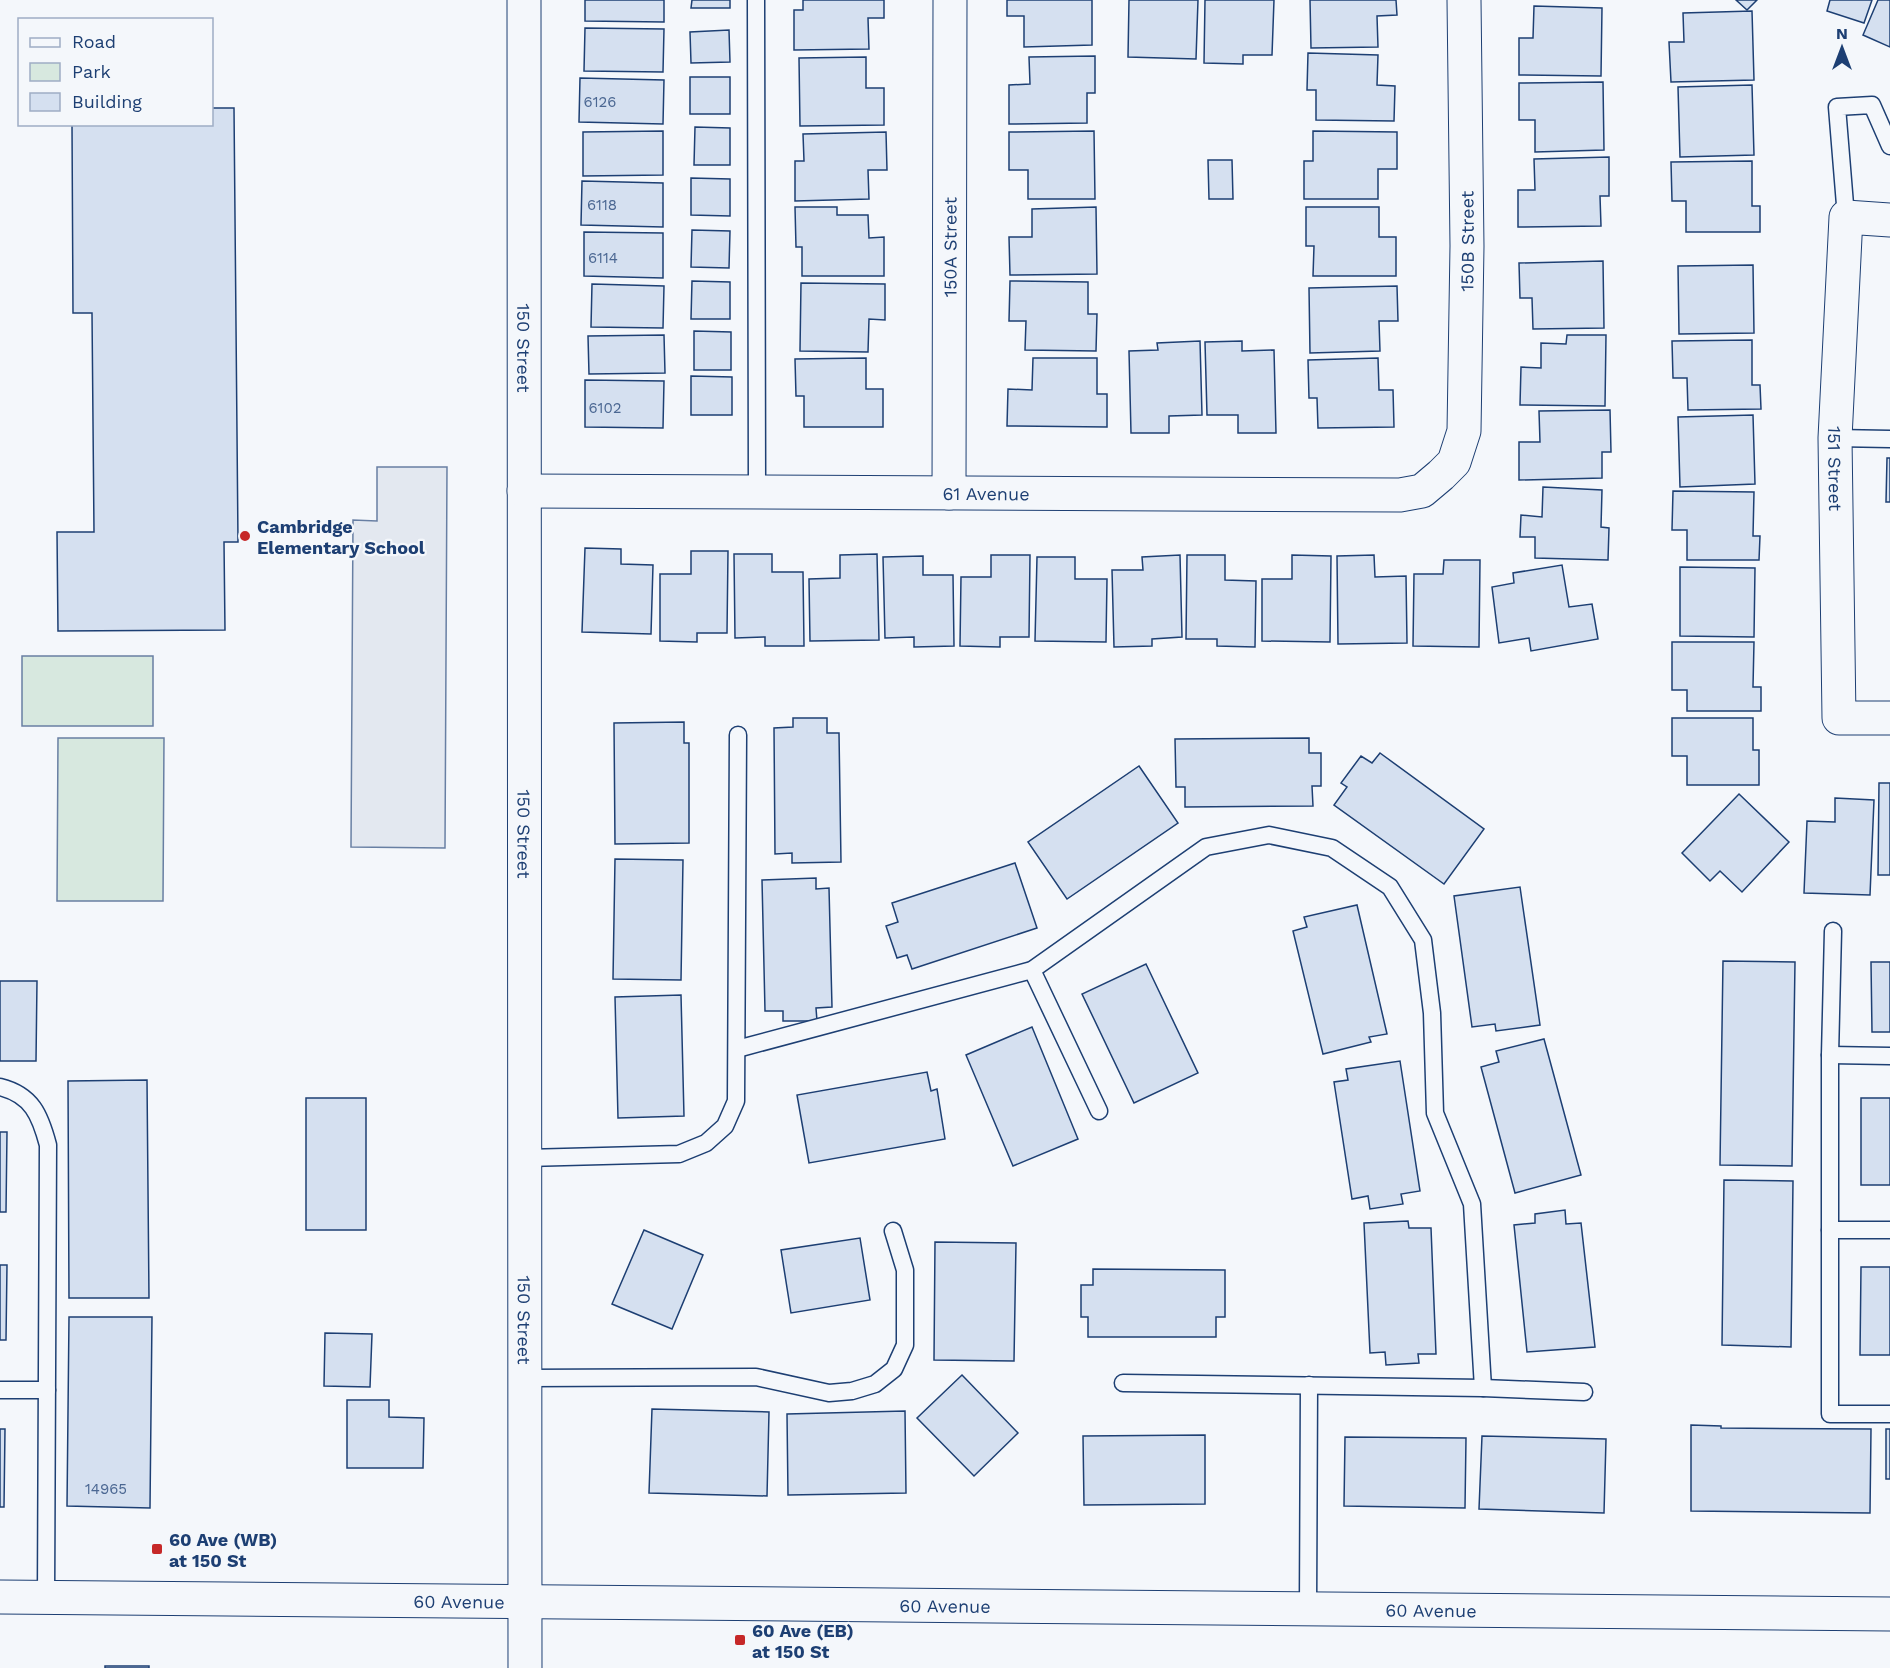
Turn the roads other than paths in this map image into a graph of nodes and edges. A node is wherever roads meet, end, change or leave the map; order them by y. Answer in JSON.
{"nodes":[{"id":1,"x":524,"y":0,"type":"edge"},
{"id":2,"x":756,"y":0,"type":"edge"},
{"id":3,"x":950,"y":0,"type":"edge"},
{"id":4,"x":1464,"y":0,"type":"edge"},
{"id":5,"x":1890,"y":146,"type":"edge"},
{"id":6,"x":1846,"y":217,"type":"junction"},
{"id":7,"x":1890,"y":220,"type":"edge"},
{"id":8,"x":1835,"y":438,"type":"junction"},
{"id":9,"x":1890,"y":439,"type":"edge"},
{"id":10,"x":1441,"y":475,"type":"joint"},
{"id":11,"x":524,"y":491,"type":"junction"},
{"id":12,"x":757,"y":492,"type":"junction"},
{"id":13,"x":950,"y":493,"type":"junction"},
{"id":14,"x":1890,"y":718,"type":"edge"},
{"id":15,"x":738,"y":735,"type":"dead end"},
{"id":16,"x":1833,"y":931,"type":"dead end"},
{"id":17,"x":1032,"y":970,"type":"junction"},
{"id":18,"x":737,"y":1049,"type":"junction"},
{"id":19,"x":1830,"y":1055,"type":"junction"},
{"id":20,"x":1890,"y":1056,"type":"edge"},
{"id":21,"x":0,"y":1088,"type":"edge"},
{"id":22,"x":1099,"y":1111,"type":"dead end"},
{"id":23,"x":526,"y":1158,"type":"junction"},
{"id":24,"x":1830,"y":1230,"type":"junction"},
{"id":25,"x":1890,"y":1230,"type":"edge"},
{"id":26,"x":893,"y":1232,"type":"dead end"},
{"id":27,"x":526,"y":1378,"type":"junction"},
{"id":28,"x":1123,"y":1383,"type":"dead end"},
{"id":29,"x":1309,"y":1386,"type":"junction"},
{"id":30,"x":1483,"y":1388,"type":"junction"},
{"id":31,"x":0,"y":1390,"type":"edge"},
{"id":32,"x":47,"y":1390,"type":"junction"},
{"id":33,"x":1584,"y":1392,"type":"dead end"},
{"id":34,"x":1890,"y":1414,"type":"edge"},
{"id":35,"x":0,"y":1597,"type":"edge"},
{"id":36,"x":46,"y":1598,"type":"junction"},
{"id":37,"x":526,"y":1602,"type":"junction"},
{"id":38,"x":1308,"y":1610,"type":"junction"},
{"id":39,"x":1890,"y":1614,"type":"edge"},
{"id":40,"x":525,"y":1668,"type":"edge"}],
"edges":[{"from":1,"to":11,"type":"street","name":"150 Street"},
{"from":2,"to":12,"type":"lane"},
{"from":3,"to":13,"type":"street","name":"150A Street"},
{"from":4,"to":10,"type":"street","name":"150B Street"},
{"from":5,"to":6,"type":"lane"},
{"from":6,"to":7,"type":"street"},
{"from":6,"to":8,"type":"street","name":"151 Street"},
{"from":8,"to":9,"type":"lane"},
{"from":8,"to":14,"type":"street","name":"151 Street"},
{"from":10,"to":13,"type":"street","name":"61 Avenue"},
{"from":11,"to":12,"type":"street","name":"61 Avenue"},
{"from":11,"to":23,"type":"street","name":"150 Street"},
{"from":12,"to":13,"type":"street","name":"61 Avenue"},
{"from":15,"to":18,"type":"lane"},
{"from":16,"to":19,"type":"lane"},
{"from":17,"to":18,"type":"lane"},
{"from":17,"to":22,"type":"lane"},
{"from":17,"to":30,"type":"lane"},
{"from":18,"to":23,"type":"lane"},
{"from":19,"to":20,"type":"lane"},
{"from":19,"to":24,"type":"lane"},
{"from":21,"to":32,"type":"lane"},
{"from":23,"to":27,"type":"street","name":"150 Street"},
{"from":24,"to":25,"type":"lane"},
{"from":24,"to":34,"type":"lane"},
{"from":26,"to":27,"type":"lane"},
{"from":27,"to":37,"type":"street","name":"150 Street"},
{"from":28,"to":29,"type":"lane"},
{"from":29,"to":30,"type":"lane"},
{"from":29,"to":38,"type":"lane"},
{"from":30,"to":33,"type":"lane"},
{"from":31,"to":32,"type":"lane"},
{"from":32,"to":36,"type":"lane"},
{"from":35,"to":36,"type":"street","name":"60 Avenue"},
{"from":36,"to":37,"type":"street","name":"60 Avenue"},
{"from":37,"to":38,"type":"street","name":"60 Avenue"},
{"from":37,"to":40,"type":"street","name":"150 Street"},
{"from":38,"to":39,"type":"street","name":"60 Avenue"}]}
